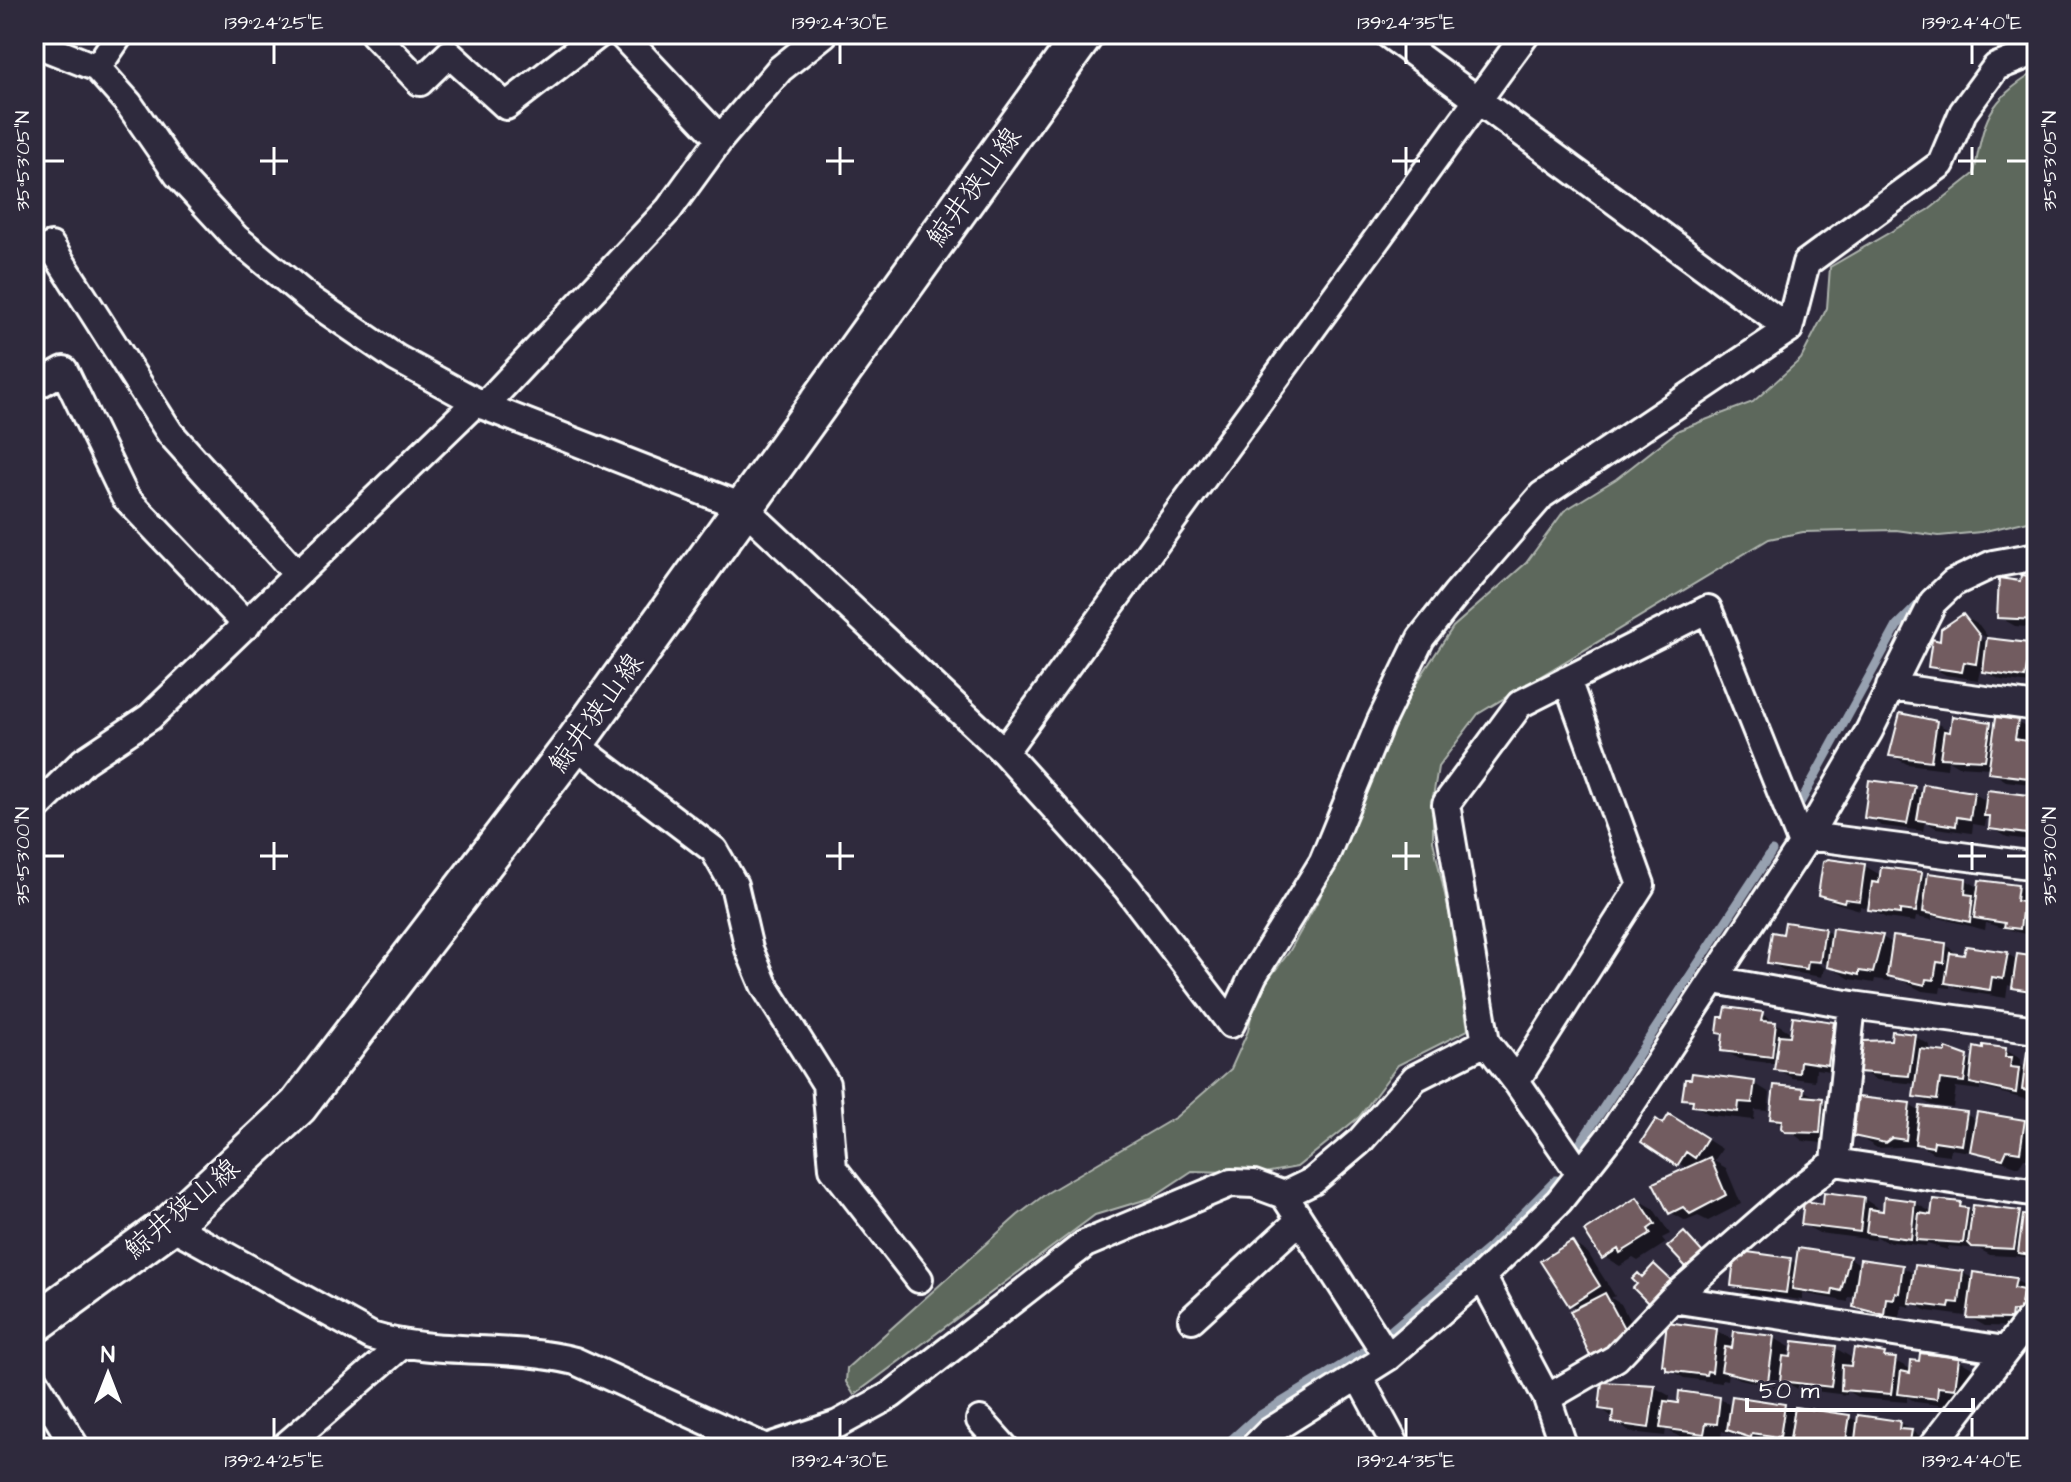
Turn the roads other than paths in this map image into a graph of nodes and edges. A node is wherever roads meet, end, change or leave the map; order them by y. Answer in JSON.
{"nodes":[{"id":1,"x":120,"y":34,"type":"edge"},
{"id":2,"x":374,"y":34,"type":"edge"},
{"id":3,"x":599,"y":34,"type":"edge"},
{"id":4,"x":621,"y":34,"type":"edge"},
{"id":5,"x":824,"y":34,"type":"edge"},
{"id":6,"x":1084,"y":34,"type":"edge"},
{"id":7,"x":1388,"y":34,"type":"edge"},
{"id":8,"x":1526,"y":34,"type":"edge"},
{"id":9,"x":34,"y":43,"type":"edge"},
{"id":10,"x":2037,"y":51,"type":"edge"},
{"id":11,"x":97,"y":68,"type":"junction"},
{"id":12,"x":1479,"y":98,"type":"junction"},
{"id":13,"x":720,"y":139,"type":"junction"},
{"id":14,"x":34,"y":255,"type":"edge"},
{"id":15,"x":1789,"y":329,"type":"junction"},
{"id":16,"x":34,"y":387,"type":"edge"},
{"id":17,"x":480,"y":404,"type":"junction"},
{"id":18,"x":743,"y":507,"type":"junction"},
{"id":19,"x":2037,"y":556,"type":"edge"},
{"id":20,"x":297,"y":574,"type":"junction"},
{"id":21,"x":247,"y":625,"type":"junction"},
{"id":22,"x":1567,"y":680,"type":"junction"},
{"id":23,"x":1890,"y":687,"type":"junction"},
{"id":24,"x":2037,"y":707,"type":"edge"},
{"id":25,"x":574,"y":744,"type":"junction"},
{"id":26,"x":1004,"y":752,"type":"junction"},
{"id":27,"x":34,"y":810,"type":"edge"},
{"id":28,"x":1805,"y":840,"type":"junction"},
{"id":29,"x":2037,"y":866,"type":"edge"},
{"id":30,"x":1715,"y":980,"type":"junction"},
{"id":31,"x":1852,"y":1005,"type":"junction"},
{"id":32,"x":2037,"y":1030,"type":"edge"},
{"id":33,"x":1486,"y":1042,"type":"junction"},
{"id":34,"x":1516,"y":1081,"type":"junction"},
{"id":35,"x":1835,"y":1162,"type":"junction"},
{"id":36,"x":1580,"y":1174,"type":"junction"},
{"id":37,"x":2037,"y":1193,"type":"edge"},
{"id":38,"x":1284,"y":1195,"type":"junction"},
{"id":39,"x":1300,"y":1220,"type":"junction"},
{"id":40,"x":170,"y":1225,"type":"junction"},
{"id":41,"x":1482,"y":1276,"type":"junction"},
{"id":42,"x":919,"y":1279,"type":"dead end"},
{"id":43,"x":1672,"y":1299,"type":"junction"},
{"id":44,"x":2037,"y":1310,"type":"edge"},
{"id":45,"x":1192,"y":1319,"type":"dead end"},
{"id":46,"x":34,"y":1324,"type":"edge"},
{"id":47,"x":402,"y":1345,"type":"junction"},
{"id":48,"x":2005,"y":1350,"type":"junction"},
{"id":49,"x":1388,"y":1357,"type":"junction"},
{"id":50,"x":1358,"y":1376,"type":"junction"},
{"id":51,"x":34,"y":1379,"type":"edge"},
{"id":52,"x":1547,"y":1398,"type":"junction"},
{"id":53,"x":980,"y":1420,"type":"dead end"},
{"id":54,"x":758,"y":1446,"type":"edge"},
{"id":55,"x":76,"y":1448,"type":"edge"},
{"id":56,"x":283,"y":1448,"type":"edge"},
{"id":57,"x":1005,"y":1448,"type":"edge"},
{"id":58,"x":1253,"y":1448,"type":"edge"},
{"id":59,"x":1397,"y":1448,"type":"edge"},
{"id":60,"x":1564,"y":1448,"type":"edge"},
{"id":61,"x":1931,"y":1448,"type":"edge"}],
"edges":[{"from":1,"to":11,"type":"street"},
{"from":2,"to":3,"type":"street"},
{"from":4,"to":13,"type":"street"},
{"from":5,"to":13,"type":"street"},
{"from":6,"to":18,"type":"main road","name":"鯨井狭山線"},
{"from":7,"to":12,"type":"street"},
{"from":8,"to":12,"type":"street"},
{"from":9,"to":11,"type":"street"},
{"from":10,"to":15,"type":"street"},
{"from":11,"to":17,"type":"street"},
{"from":12,"to":15,"type":"street"},
{"from":12,"to":26,"type":"street"},
{"from":13,"to":17,"type":"street"},
{"from":14,"to":20,"type":"street"},
{"from":15,"to":26,"type":"street"},
{"from":16,"to":21,"type":"street"},
{"from":17,"to":18,"type":"street"},
{"from":17,"to":20,"type":"street"},
{"from":18,"to":25,"type":"main road","name":"鯨井狭山線"},
{"from":18,"to":26,"type":"street"},
{"from":19,"to":23,"type":"street"},
{"from":20,"to":21,"type":"street"},
{"from":21,"to":27,"type":"street"},
{"from":22,"to":28,"type":"street"},
{"from":22,"to":33,"type":"street"},
{"from":22,"to":34,"type":"street"},
{"from":23,"to":24,"type":"street"},
{"from":23,"to":28,"type":"street"},
{"from":25,"to":40,"type":"main road","name":"鯨井狭山線"},
{"from":25,"to":42,"type":"street"},
{"from":28,"to":29,"type":"street"},
{"from":28,"to":30,"type":"street"},
{"from":30,"to":31,"type":"street"},
{"from":30,"to":36,"type":"street"},
{"from":31,"to":32,"type":"street"},
{"from":31,"to":35,"type":"street"},
{"from":33,"to":34,"type":"street"},
{"from":33,"to":38,"type":"street"},
{"from":34,"to":36,"type":"street"},
{"from":35,"to":37,"type":"street"},
{"from":35,"to":43,"type":"street"},
{"from":36,"to":41,"type":"street"},
{"from":38,"to":39,"type":"street"},
{"from":38,"to":54,"type":"street"},
{"from":39,"to":45,"type":"street"},
{"from":39,"to":49,"type":"street"},
{"from":40,"to":46,"type":"main road","name":"鯨井狭山線"},
{"from":40,"to":47,"type":"street"},
{"from":41,"to":49,"type":"street"},
{"from":41,"to":52,"type":"street"},
{"from":43,"to":48,"type":"street"},
{"from":43,"to":52,"type":"street"},
{"from":44,"to":48,"type":"street"},
{"from":47,"to":54,"type":"street"},
{"from":47,"to":56,"type":"street"},
{"from":48,"to":61,"type":"street"},
{"from":49,"to":50,"type":"street"},
{"from":50,"to":58,"type":"street"},
{"from":50,"to":59,"type":"street"},
{"from":51,"to":55,"type":"street"},
{"from":52,"to":60,"type":"street"},
{"from":53,"to":57,"type":"street"}]}
